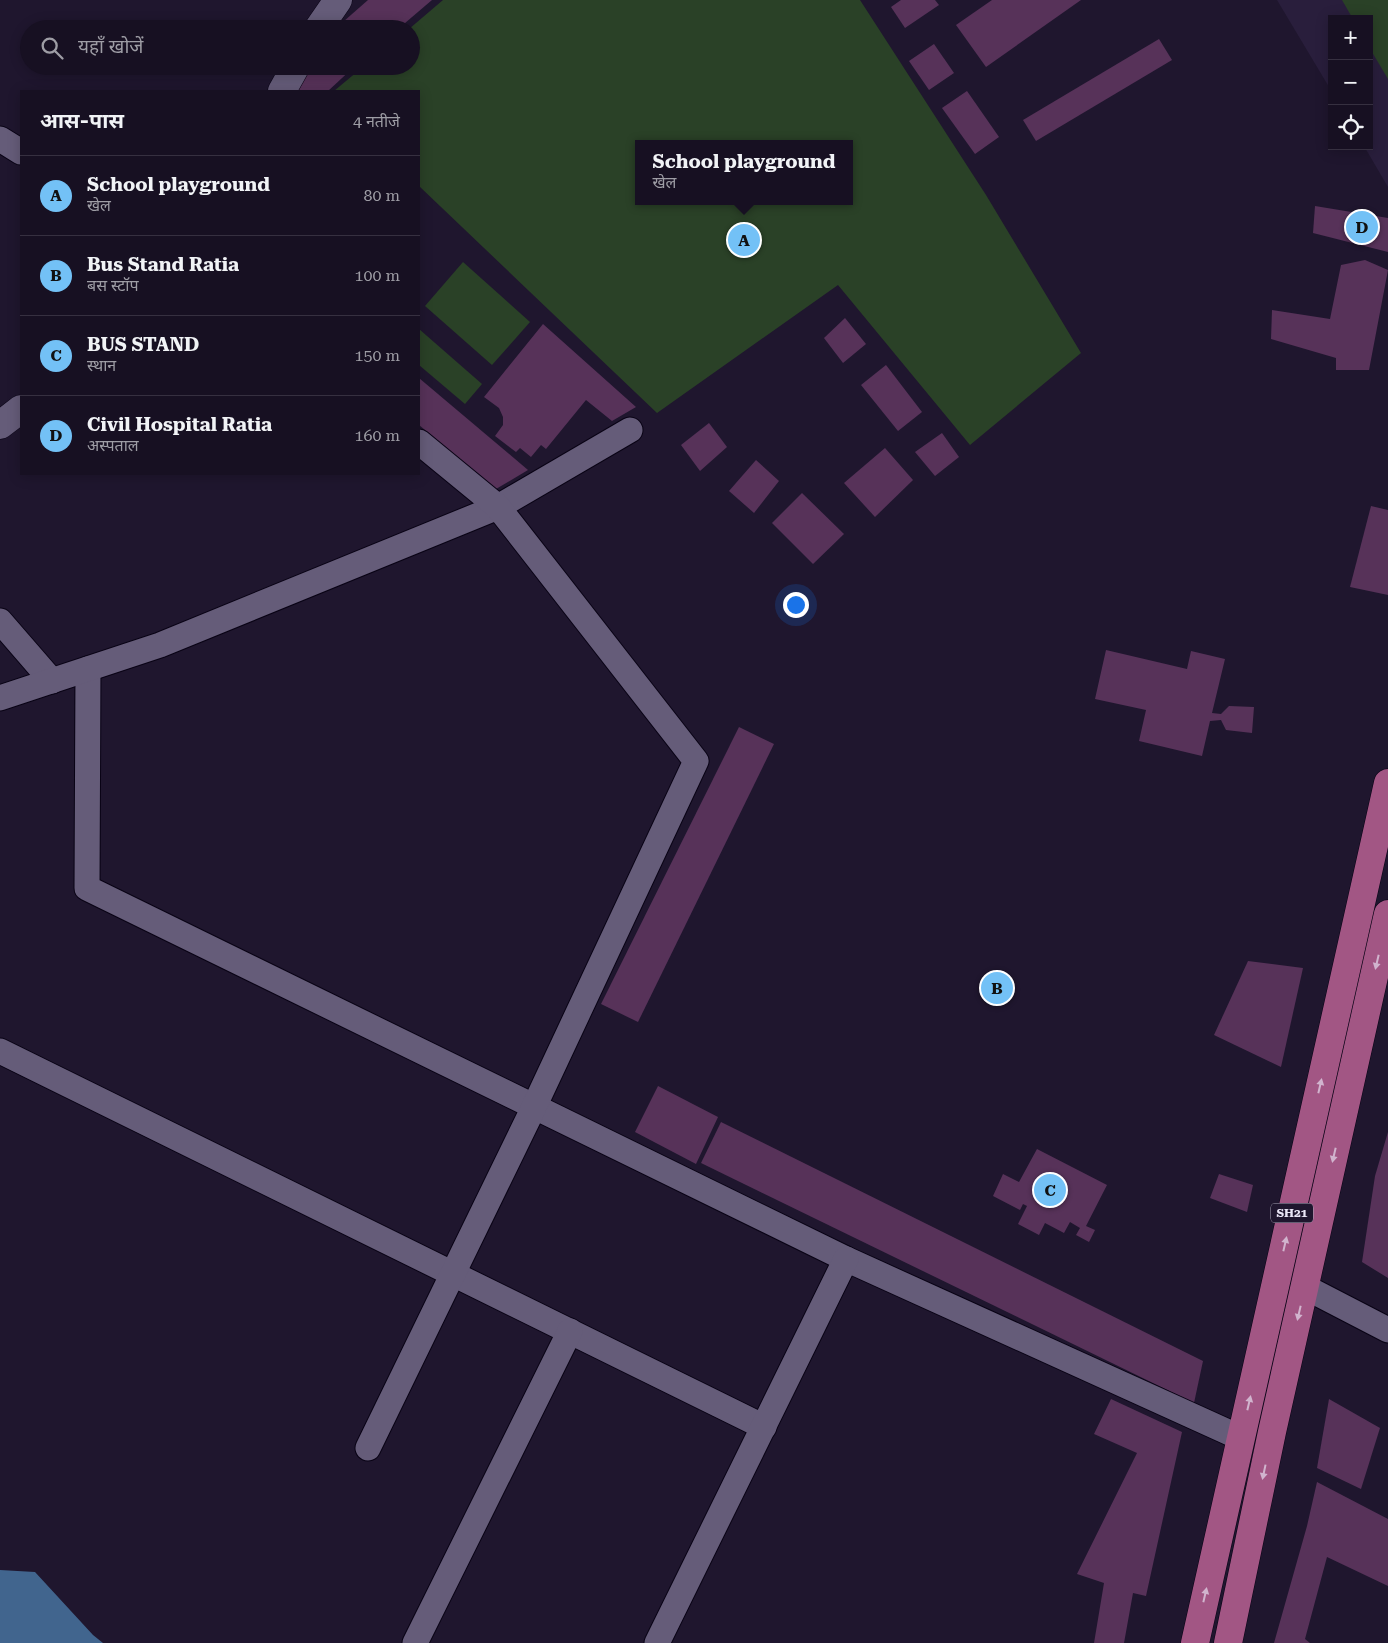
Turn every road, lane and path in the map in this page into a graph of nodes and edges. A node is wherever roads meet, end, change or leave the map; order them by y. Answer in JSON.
{"nodes":[{"id":1,"x":338,"y":0,"type":"edge"},
{"id":2,"x":324,"y":20,"type":"edge"},
{"id":3,"x":291,"y":75,"type":"edge"},
{"id":4,"x":283,"y":90,"type":"edge"},
{"id":5,"x":0,"y":139,"type":"edge"},
{"id":6,"x":20,"y":151,"type":"edge"},
{"id":7,"x":20,"y":411,"type":"edge"},
{"id":8,"x":0,"y":426,"type":"edge"},
{"id":9,"x":630,"y":430,"type":"dead end"},
{"id":10,"x":420,"y":443,"type":"edge"},
{"id":11,"x":498,"y":507,"type":"junction"},
{"id":12,"x":0,"y":621,"type":"edge"},
{"id":13,"x":88,"y":669,"type":"junction"},
{"id":14,"x":52,"y":681,"type":"junction"},
{"id":15,"x":0,"y":698,"type":"edge"},
{"id":16,"x":1388,"y":783,"type":"edge"},
{"id":17,"x":1388,"y":914,"type":"edge"},
{"id":18,"x":0,"y":1051,"type":"edge"},
{"id":19,"x":534,"y":1107,"type":"junction"},
{"id":20,"x":846,"y":1259,"type":"junction"},
{"id":21,"x":453,"y":1274,"type":"junction"},
{"id":22,"x":1305,"y":1287,"type":"junction"},
{"id":23,"x":1388,"y":1330,"type":"edge"},
{"id":24,"x":570,"y":1331,"type":"junction"},
{"id":25,"x":764,"y":1427,"type":"junction"},
{"id":26,"x":1241,"y":1438,"type":"junction"},
{"id":27,"x":368,"y":1448,"type":"dead end"},
{"id":28,"x":414,"y":1643,"type":"edge"},
{"id":29,"x":657,"y":1643,"type":"edge"},
{"id":30,"x":1195,"y":1643,"type":"edge"},
{"id":31,"x":1228,"y":1643,"type":"edge"}],
"edges":[{"from":1,"to":2,"type":"street"},
{"from":3,"to":4,"type":"street"},
{"from":5,"to":6,"type":"street"},
{"from":7,"to":8,"type":"street"},
{"from":9,"to":11,"type":"street"},
{"from":10,"to":11,"type":"street"},
{"from":11,"to":13,"type":"street"},
{"from":11,"to":19,"type":"street"},
{"from":12,"to":14,"type":"street"},
{"from":13,"to":14,"type":"street"},
{"from":13,"to":19,"type":"street"},
{"from":14,"to":15,"type":"street"},
{"from":26,"to":16,"type":"main road","number":"SH21","one_way":true},
{"from":17,"to":22,"type":"main road","number":"SH21","one_way":true},
{"from":18,"to":21,"type":"street"},
{"from":19,"to":20,"type":"street"},
{"from":19,"to":21,"type":"street"},
{"from":20,"to":25,"type":"street"},
{"from":20,"to":26,"type":"street"},
{"from":21,"to":24,"type":"street"},
{"from":21,"to":27,"type":"street"},
{"from":22,"to":23,"type":"street"},
{"from":22,"to":31,"type":"main road","number":"SH21","one_way":true},
{"from":24,"to":25,"type":"street"},
{"from":24,"to":28,"type":"street"},
{"from":25,"to":29,"type":"street"},
{"from":30,"to":26,"type":"main road","number":"SH21","one_way":true}]}
